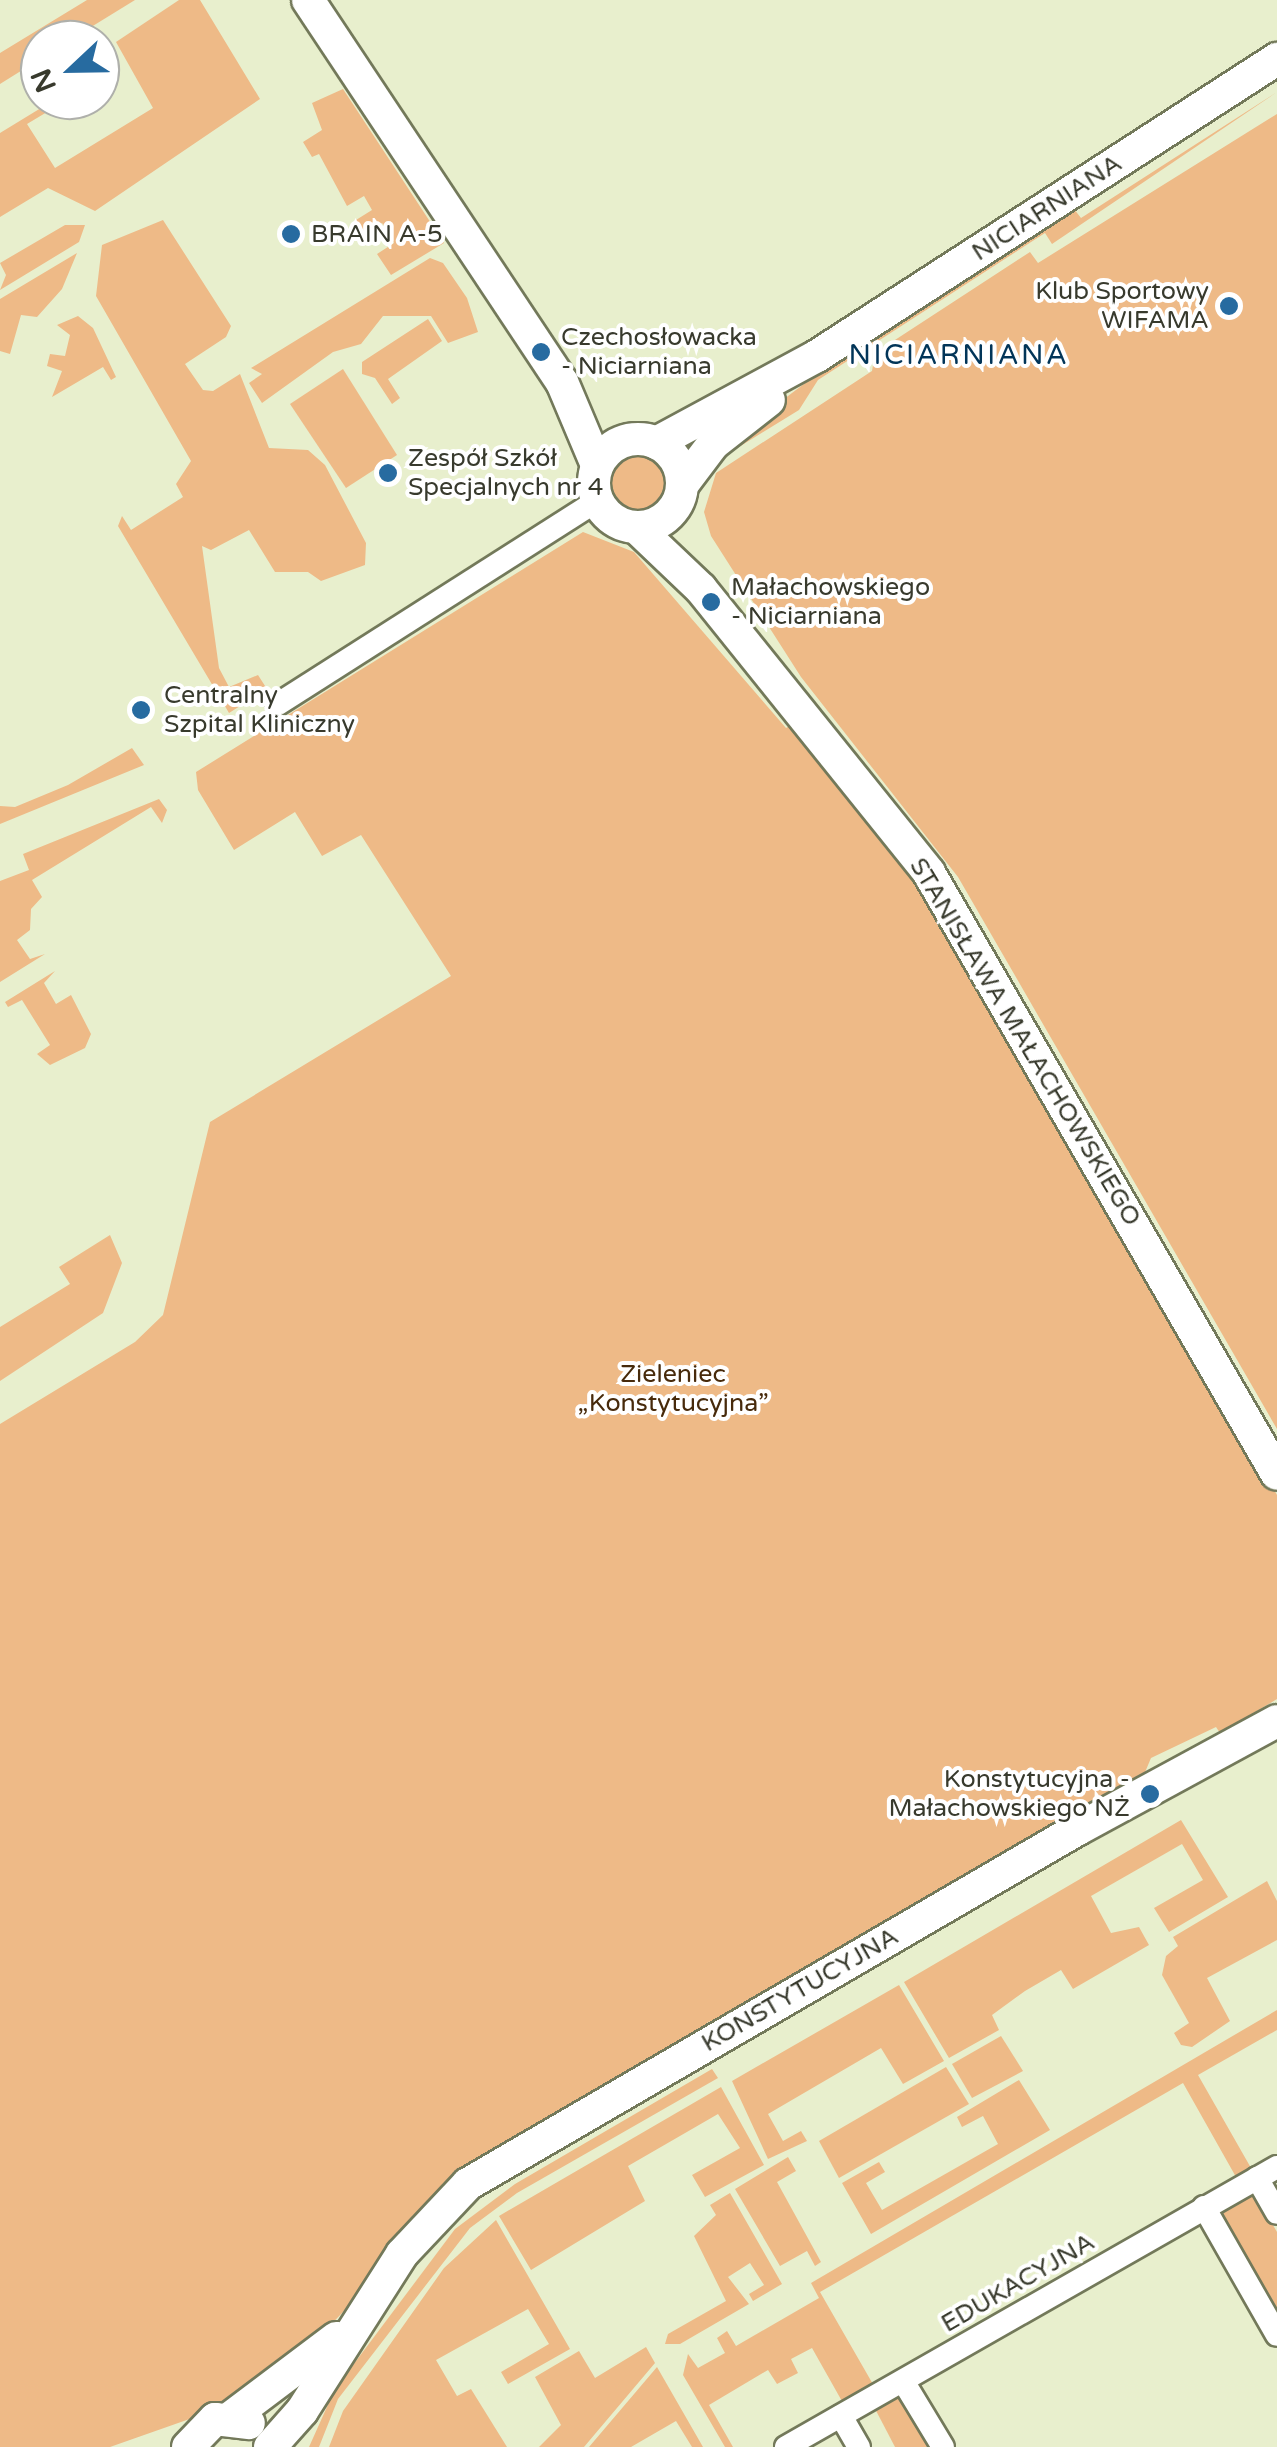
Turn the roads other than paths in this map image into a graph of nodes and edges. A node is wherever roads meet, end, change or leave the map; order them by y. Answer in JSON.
{"nodes":[{"id":1,"x":308,"y":0,"type":"edge"},
{"id":2,"x":1277,"y":60,"type":"edge"},
{"id":3,"x":817,"y":356,"type":"junction"},
{"id":4,"x":562,"y":382,"type":"junction"},
{"id":5,"x":644,"y":441,"type":"junction"},
{"id":6,"x":597,"y":465,"type":"junction"},
{"id":7,"x":676,"y":500,"type":"junction"},
{"id":8,"x":597,"y":501,"type":"junction"},
{"id":9,"x":637,"y":528,"type":"junction"},
{"id":10,"x":700,"y":588,"type":"junction"},
{"id":11,"x":278,"y":704,"type":"dead end"},
{"id":12,"x":1277,"y":1474,"type":"edge"},
{"id":13,"x":1277,"y":1721,"type":"edge"},
{"id":14,"x":1267,"y":2172,"type":"edge"},
{"id":15,"x":1204,"y":2207,"type":"junction"},
{"id":16,"x":1277,"y":2213,"type":"edge"},
{"id":17,"x":363,"y":2310,"type":"junction"},
{"id":18,"x":1277,"y":2335,"type":"edge"},
{"id":19,"x":903,"y":2381,"type":"junction"},
{"id":20,"x":841,"y":2416,"type":"junction"},
{"id":21,"x":230,"y":2418,"type":"junction"},
{"id":22,"x":188,"y":2447,"type":"edge"},
{"id":23,"x":270,"y":2447,"type":"edge"},
{"id":24,"x":786,"y":2447,"type":"edge"},
{"id":25,"x":860,"y":2447,"type":"edge"},
{"id":26,"x":943,"y":2447,"type":"edge"}],
"edges":[{"from":1,"to":4,"type":"street"},
{"from":2,"to":3,"type":"street","name":"NICIARNIANA"},
{"from":3,"to":5,"type":"street","name":"NICIARNIANA"},
{"from":3,"to":7,"type":"street","name":"NICIARNIANA"},
{"from":4,"to":5,"type":"street"},
{"from":4,"to":6,"type":"street"},
{"from":5,"to":6,"type":"street"},
{"from":5,"to":7,"type":"street"},
{"from":6,"to":8,"type":"street"},
{"from":7,"to":9,"type":"street"},
{"from":7,"to":10,"type":"street","name":"STANISŁAWA MAŁACHOWSKIEGO"},
{"from":8,"to":9,"type":"street"},
{"from":8,"to":11,"type":"street"},
{"from":9,"to":10,"type":"street","name":"STANISŁAWA MAŁACHOWSKIEGO"},
{"from":10,"to":12,"type":"street","name":"STANISŁAWA MAŁACHOWSKIEGO"},
{"from":13,"to":17,"type":"street","name":"KONSTYTUCYJNA"},
{"from":14,"to":15,"type":"street","name":"EDUKACYJNA"},
{"from":14,"to":16,"type":"street"},
{"from":15,"to":18,"type":"street"},
{"from":15,"to":19,"type":"street","name":"EDUKACYJNA"},
{"from":17,"to":21,"type":"street","name":"KONSTYTUCYJNA"},
{"from":17,"to":23,"type":"street","name":"KONSTYTUCYJNA"},
{"from":19,"to":20,"type":"street","name":"EDUKACYJNA"},
{"from":19,"to":26,"type":"street"},
{"from":20,"to":24,"type":"street","name":"EDUKACYJNA"},
{"from":20,"to":25,"type":"street"},
{"from":21,"to":22,"type":"street","name":"KONSTYTUCYJNA"},
{"from":21,"to":23,"type":"street"}]}
